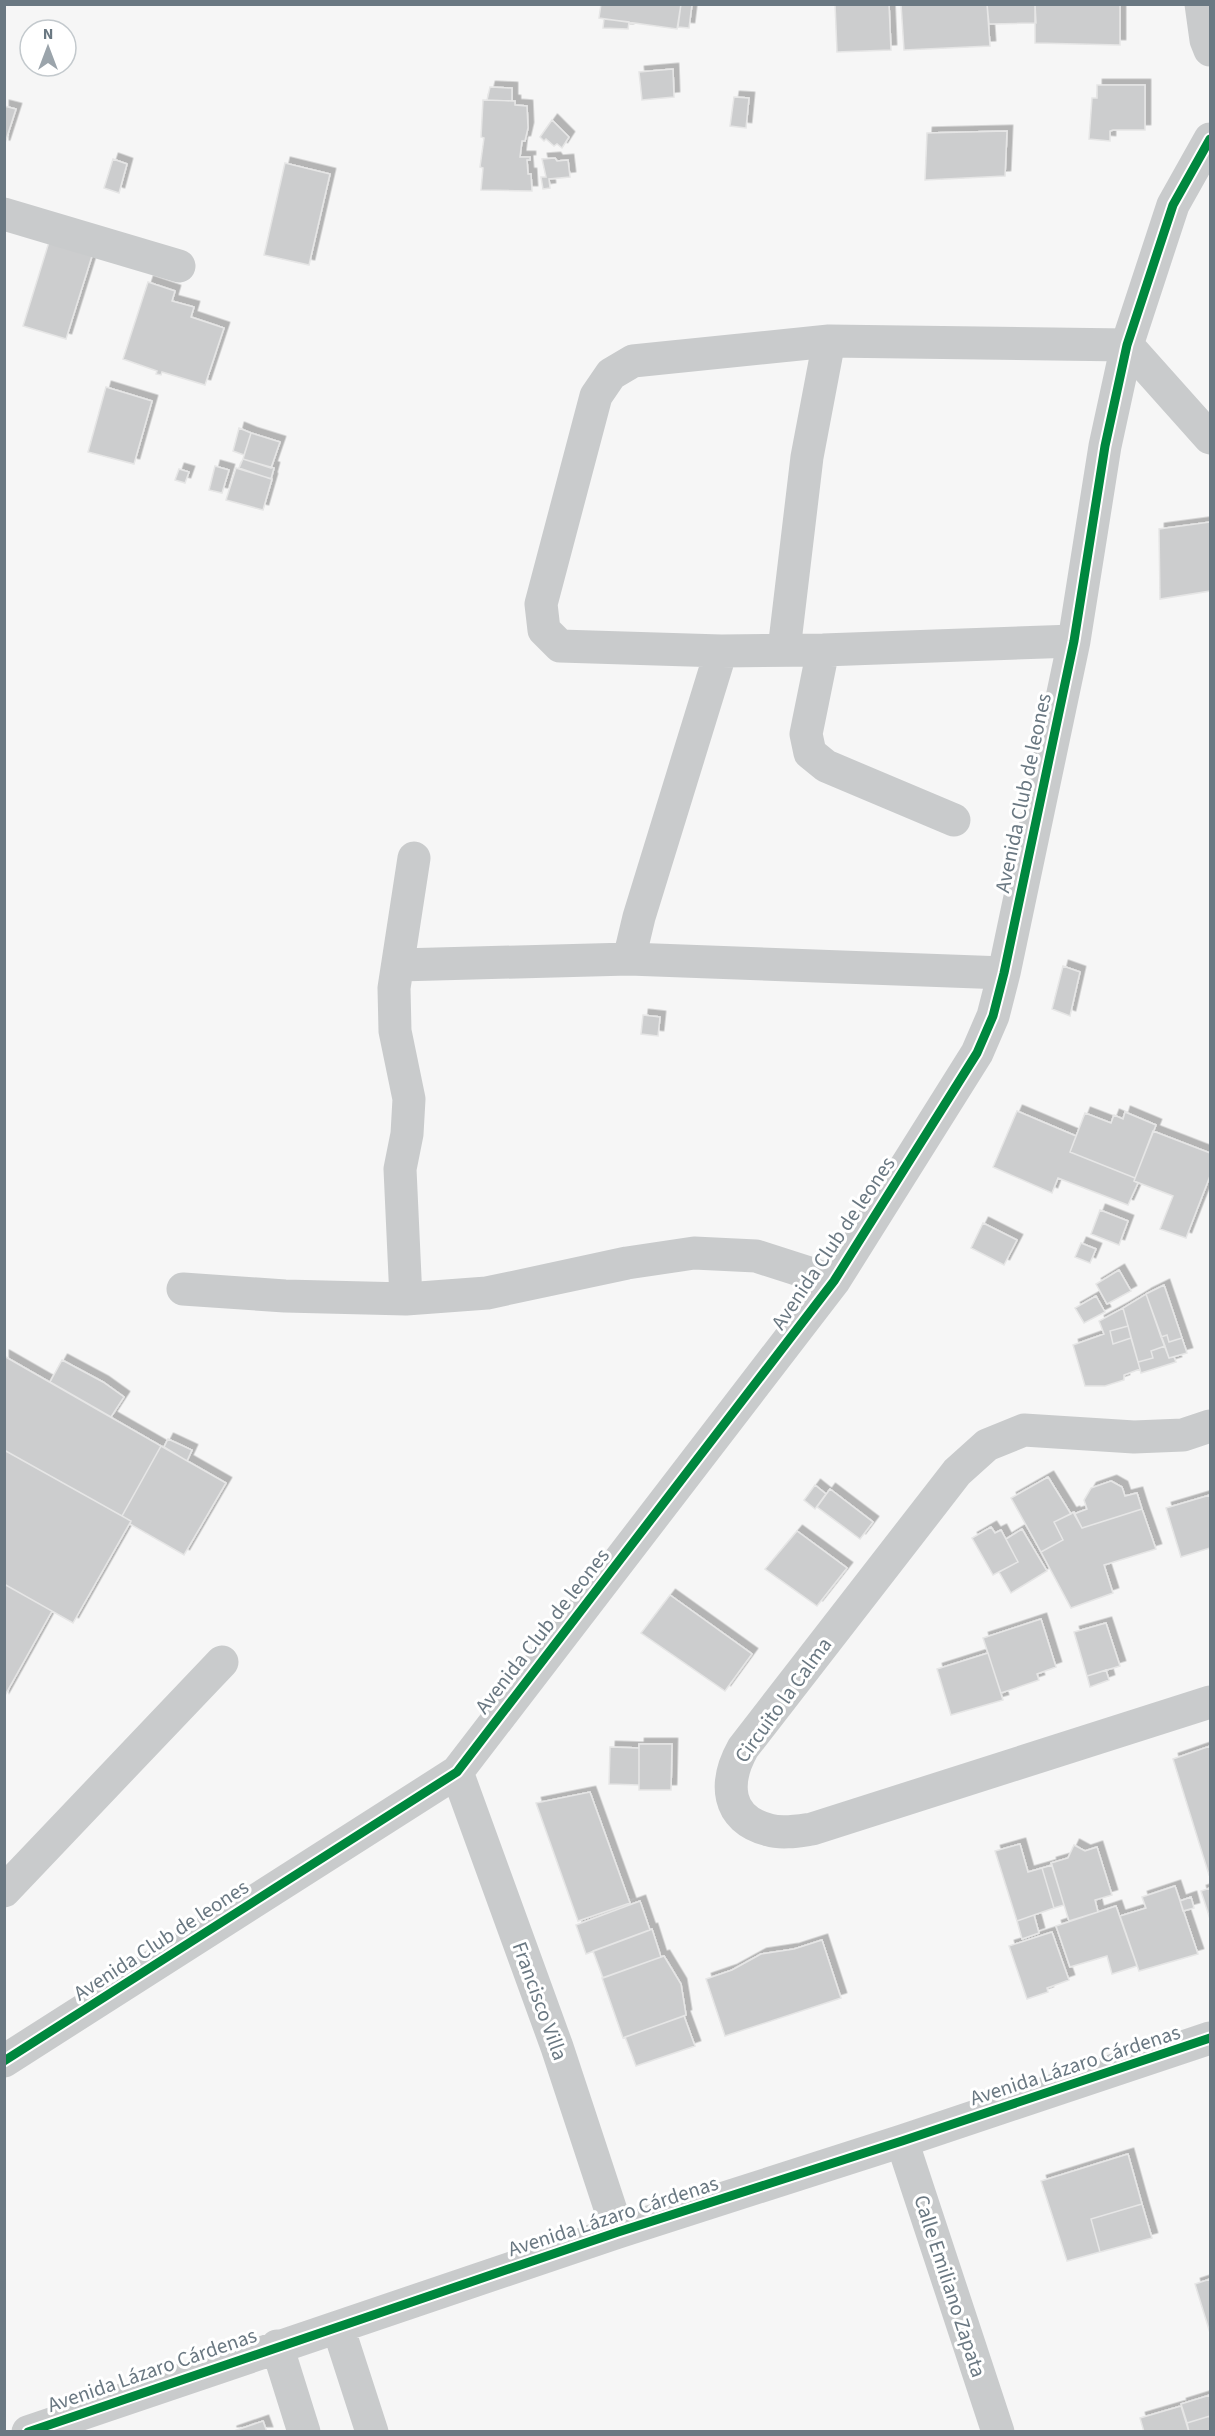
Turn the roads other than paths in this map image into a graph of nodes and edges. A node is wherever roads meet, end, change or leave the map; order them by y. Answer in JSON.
{"nodes":[{"id":1,"x":1202,"y":4,"type":"edge"},
{"id":2,"x":1210,"y":50,"type":"edge"},
{"id":3,"x":1210,"y":139,"type":"edge"},
{"id":4,"x":4,"y":214,"type":"edge"},
{"id":5,"x":179,"y":267,"type":"dead end"},
{"id":6,"x":829,"y":341,"type":"junction"},
{"id":7,"x":1127,"y":345,"type":"junction"},
{"id":8,"x":1210,"y":438,"type":"edge"},
{"id":9,"x":1074,"y":641,"type":"junction"},
{"id":10,"x":784,"y":650,"type":"junction"},
{"id":11,"x":823,"y":650,"type":"junction"},
{"id":12,"x":721,"y":651,"type":"junction"},
{"id":13,"x":954,"y":820,"type":"dead end"},
{"id":14,"x":414,"y":858,"type":"dead end"},
{"id":15,"x":629,"y":959,"type":"junction"},
{"id":16,"x":399,"y":965,"type":"junction"},
{"id":17,"x":1004,"y":973,"type":"junction"},
{"id":18,"x":834,"y":1281,"type":"junction"},
{"id":19,"x":183,"y":1289,"type":"dead end"},
{"id":20,"x":406,"y":1299,"type":"junction"},
{"id":21,"x":1210,"y":1426,"type":"edge"},
{"id":22,"x":222,"y":1662,"type":"dead end"},
{"id":23,"x":1210,"y":1702,"type":"edge"},
{"id":24,"x":457,"y":1772,"type":"junction"},
{"id":25,"x":4,"y":1891,"type":"edge"},
{"id":26,"x":1210,"y":2038,"type":"edge"},
{"id":27,"x":4,"y":2061,"type":"edge"},
{"id":28,"x":902,"y":2141,"type":"junction"},
{"id":29,"x":618,"y":2232,"type":"junction"},
{"id":30,"x":338,"y":2326,"type":"junction"},
{"id":31,"x":277,"y":2346,"type":"junction"},
{"id":32,"x":28,"y":2432,"type":"edge"},
{"id":33,"x":304,"y":2432,"type":"edge"},
{"id":34,"x":372,"y":2432,"type":"edge"},
{"id":35,"x":998,"y":2432,"type":"edge"}],
"edges":[{"from":1,"to":2,"type":"street"},
{"from":3,"to":7,"type":"street","name":"Avenida Club de leones"},
{"from":4,"to":5,"type":"street"},
{"from":6,"to":7,"type":"street"},
{"from":6,"to":10,"type":"street"},
{"from":6,"to":12,"type":"street"},
{"from":7,"to":8,"type":"street"},
{"from":7,"to":9,"type":"street","name":"Avenida Club de leones"},
{"from":9,"to":11,"type":"street"},
{"from":9,"to":17,"type":"street","name":"Avenida Club de leones"},
{"from":10,"to":11,"type":"street"},
{"from":10,"to":12,"type":"street"},
{"from":11,"to":13,"type":"street"},
{"from":12,"to":15,"type":"street"},
{"from":14,"to":16,"type":"street"},
{"from":15,"to":16,"type":"street"},
{"from":15,"to":17,"type":"street"},
{"from":16,"to":20,"type":"street"},
{"from":17,"to":18,"type":"street","name":"Avenida Club de leones"},
{"from":18,"to":20,"type":"street"},
{"from":18,"to":24,"type":"street","name":"Avenida Club de leones"},
{"from":19,"to":20,"type":"street"},
{"from":21,"to":23,"type":"street","name":"Circuito la Calma"},
{"from":22,"to":25,"type":"street"},
{"from":24,"to":27,"type":"street","name":"Avenida Club de leones"},
{"from":24,"to":29,"type":"street","name":"Francisco Villa"},
{"from":26,"to":28,"type":"street","name":"Avenida Lázaro Cárdenas"},
{"from":28,"to":29,"type":"street","name":"Avenida Lázaro Cárdenas"},
{"from":28,"to":35,"type":"street","name":"Calle Emiliano Zapata"},
{"from":29,"to":30,"type":"street","name":"Avenida Lázaro Cárdenas"},
{"from":30,"to":31,"type":"street","name":"Avenida Lázaro Cárdenas"},
{"from":30,"to":34,"type":"street"},
{"from":31,"to":32,"type":"street","name":"Avenida Lázaro Cárdenas"},
{"from":31,"to":33,"type":"street"}]}
